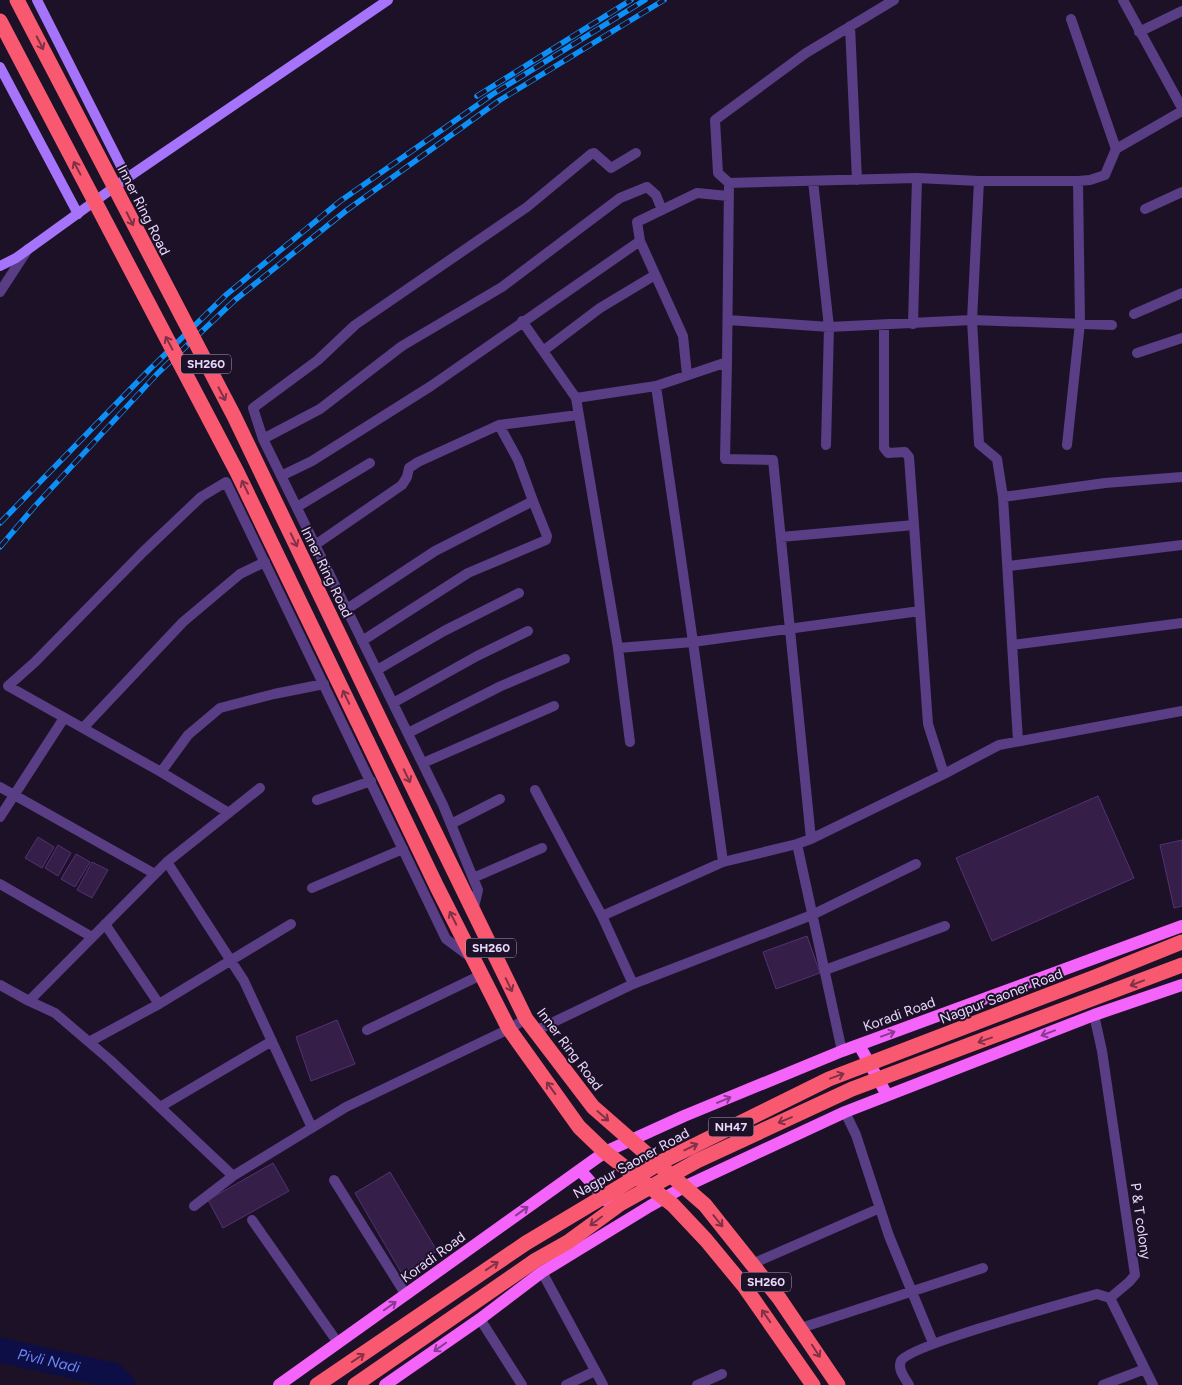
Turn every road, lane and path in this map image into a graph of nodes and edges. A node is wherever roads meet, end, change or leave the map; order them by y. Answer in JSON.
{"nodes":[{"id":1,"x":17,"y":0,"type":"edge"},
{"id":2,"x":37,"y":0,"type":"edge"},
{"id":3,"x":388,"y":0,"type":"edge"},
{"id":4,"x":894,"y":0,"type":"edge"},
{"id":5,"x":1123,"y":0,"type":"edge"},
{"id":6,"x":1182,"y":11,"type":"edge"},
{"id":7,"x":1071,"y":19,"type":"dead end"},
{"id":8,"x":0,"y":21,"type":"edge"},
{"id":9,"x":850,"y":26,"type":"junction"},
{"id":10,"x":1139,"y":32,"type":"junction"},
{"id":11,"x":0,"y":67,"type":"edge"},
{"id":12,"x":1182,"y":110,"type":"edge"},
{"id":13,"x":1116,"y":149,"type":"junction"},
{"id":14,"x":636,"y":153,"type":"dead end"},
{"id":15,"x":127,"y":178,"type":"junction"},
{"id":16,"x":916,"y":178,"type":"junction"},
{"id":17,"x":856,"y":180,"type":"junction"},
{"id":18,"x":813,"y":181,"type":"junction"},
{"id":19,"x":979,"y":181,"type":"junction"},
{"id":20,"x":1078,"y":182,"type":"junction"},
{"id":21,"x":728,"y":183,"type":"junction"},
{"id":22,"x":1182,"y":192,"type":"edge"},
{"id":23,"x":728,"y":196,"type":"junction"},
{"id":24,"x":1145,"y":209,"type":"dead end"},
{"id":25,"x":662,"y":210,"type":"junction"},
{"id":26,"x":78,"y":214,"type":"junction"},
{"id":27,"x":640,"y":241,"type":"junction"},
{"id":28,"x":28,"y":249,"type":"junction"},
{"id":29,"x":0,"y":266,"type":"edge"},
{"id":30,"x":655,"y":275,"type":"junction"},
{"id":31,"x":0,"y":292,"type":"edge"},
{"id":32,"x":1182,"y":293,"type":"edge"},
{"id":33,"x":1134,"y":314,"type":"dead end"},
{"id":34,"x":728,"y":320,"type":"junction"},
{"id":35,"x":972,"y":320,"type":"junction"},
{"id":36,"x":522,"y":322,"type":"junction"},
{"id":37,"x":1080,"y":323,"type":"junction"},
{"id":38,"x":913,"y":324,"type":"junction"},
{"id":39,"x":884,"y":325,"type":"junction"},
{"id":40,"x":1112,"y":325,"type":"dead end"},
{"id":41,"x":828,"y":327,"type":"junction"},
{"id":42,"x":1182,"y":338,"type":"edge"},
{"id":43,"x":543,"y":351,"type":"junction"},
{"id":44,"x":1137,"y":352,"type":"dead end"},
{"id":45,"x":727,"y":362,"type":"junction"},
{"id":46,"x":687,"y":375,"type":"junction"},
{"id":47,"x":656,"y":386,"type":"junction"},
{"id":48,"x":576,"y":398,"type":"junction"},
{"id":49,"x":578,"y":415,"type":"junction"},
{"id":50,"x":499,"y":425,"type":"junction"},
{"id":51,"x":263,"y":439,"type":"junction"},
{"id":52,"x":826,"y":445,"type":"dead end"},
{"id":53,"x":1066,"y":445,"type":"dead end"},
{"id":54,"x":370,"y":463,"type":"dead end"},
{"id":55,"x":281,"y":476,"type":"junction"},
{"id":56,"x":1182,"y":477,"type":"edge"},
{"id":57,"x":1003,"y":497,"type":"junction"},
{"id":58,"x":533,"y":501,"type":"junction"},
{"id":59,"x":296,"y":508,"type":"junction"},
{"id":60,"x":914,"y":525,"type":"junction"},
{"id":61,"x":781,"y":537,"type":"junction"},
{"id":62,"x":315,"y":545,"type":"junction"},
{"id":63,"x":1182,"y":545,"type":"edge"},
{"id":64,"x":265,"y":562,"type":"junction"},
{"id":65,"x":1009,"y":566,"type":"junction"},
{"id":66,"x":519,"y":593,"type":"dead end"},
{"id":67,"x":347,"y":609,"type":"junction"},
{"id":68,"x":920,"y":611,"type":"junction"},
{"id":69,"x":1182,"y":623,"type":"edge"},
{"id":70,"x":789,"y":629,"type":"junction"},
{"id":71,"x":528,"y":631,"type":"dead end"},
{"id":72,"x":362,"y":640,"type":"junction"},
{"id":73,"x":693,"y":642,"type":"junction"},
{"id":74,"x":1012,"y":645,"type":"junction"},
{"id":75,"x":618,"y":648,"type":"junction"},
{"id":76,"x":565,"y":659,"type":"dead end"},
{"id":77,"x":377,"y":670,"type":"junction"},
{"id":78,"x":324,"y":684,"type":"junction"},
{"id":79,"x":393,"y":703,"type":"junction"},
{"id":80,"x":554,"y":706,"type":"dead end"},
{"id":81,"x":1182,"y":710,"type":"edge"},
{"id":82,"x":64,"y":718,"type":"junction"},
{"id":83,"x":83,"y":728,"type":"junction"},
{"id":84,"x":408,"y":733,"type":"junction"},
{"id":85,"x":1018,"y":741,"type":"junction"},
{"id":86,"x":630,"y":742,"type":"dead end"},
{"id":87,"x":423,"y":763,"type":"junction"},
{"id":88,"x":161,"y":772,"type":"junction"},
{"id":89,"x":944,"y":774,"type":"junction"},
{"id":90,"x":371,"y":781,"type":"junction"},
{"id":91,"x":0,"y":788,"type":"edge"},
{"id":92,"x":260,"y":788,"type":"dead end"},
{"id":93,"x":535,"y":790,"type":"dead end"},
{"id":94,"x":14,"y":796,"type":"junction"},
{"id":95,"x":500,"y":799,"type":"dead end"},
{"id":96,"x":317,"y":800,"type":"dead end"},
{"id":97,"x":229,"y":813,"type":"junction"},
{"id":98,"x":0,"y":817,"type":"edge"},
{"id":99,"x":451,"y":824,"type":"junction"},
{"id":100,"x":811,"y":839,"type":"junction"},
{"id":101,"x":797,"y":844,"type":"junction"},
{"id":102,"x":542,"y":848,"type":"dead end"},
{"id":103,"x":403,"y":849,"type":"junction"},
{"id":104,"x":167,"y":862,"type":"junction"},
{"id":105,"x":724,"y":862,"type":"junction"},
{"id":106,"x":916,"y":864,"type":"dead end"},
{"id":107,"x":155,"y":874,"type":"junction"},
{"id":108,"x":473,"y":878,"type":"junction"},
{"id":109,"x":0,"y":884,"type":"edge"},
{"id":110,"x":312,"y":888,"type":"dead end"},
{"id":111,"x":473,"y":910,"type":"junction"},
{"id":112,"x":812,"y":915,"type":"junction"},
{"id":113,"x":602,"y":916,"type":"junction"},
{"id":114,"x":105,"y":924,"type":"junction"},
{"id":115,"x":291,"y":924,"type":"dead end"},
{"id":116,"x":945,"y":926,"type":"dead end"},
{"id":117,"x":1182,"y":926,"type":"edge"},
{"id":118,"x":92,"y":938,"type":"junction"},
{"id":119,"x":1182,"y":942,"type":"edge"},
{"id":120,"x":473,"y":958,"type":"junction"},
{"id":121,"x":231,"y":960,"type":"junction"},
{"id":122,"x":1182,"y":965,"type":"edge"},
{"id":123,"x":825,"y":970,"type":"junction"},
{"id":124,"x":482,"y":975,"type":"junction"},
{"id":125,"x":633,"y":984,"type":"junction"},
{"id":126,"x":0,"y":985,"type":"edge"},
{"id":127,"x":1182,"y":986,"type":"edge"},
{"id":128,"x":29,"y":1001,"type":"junction"},
{"id":129,"x":159,"y":1004,"type":"junction"},
{"id":130,"x":1094,"y":1015,"type":"junction"},
{"id":131,"x":531,"y":1025,"type":"junction"},
{"id":132,"x":509,"y":1029,"type":"junction"},
{"id":133,"x":367,"y":1030,"type":"dead end"},
{"id":134,"x":272,"y":1041,"type":"junction"},
{"id":135,"x":89,"y":1042,"type":"junction"},
{"id":136,"x":858,"y":1045,"type":"junction"},
{"id":137,"x":842,"y":1051,"type":"junction"},
{"id":138,"x":887,"y":1095,"type":"junction"},
{"id":139,"x":160,"y":1107,"type":"junction"},
{"id":140,"x":845,"y":1112,"type":"junction"},
{"id":141,"x":312,"y":1128,"type":"junction"},
{"id":142,"x":631,"y":1140,"type":"junction"},
{"id":143,"x":605,"y":1152,"type":"junction"},
{"id":144,"x":580,"y":1170,"type":"junction"},
{"id":145,"x":232,"y":1176,"type":"junction"},
{"id":146,"x":334,"y":1180,"type":"dead end"},
{"id":147,"x":684,"y":1187,"type":"junction"},
{"id":148,"x":664,"y":1198,"type":"junction"},
{"id":149,"x":194,"y":1206,"type":"dead end"},
{"id":150,"x":880,"y":1208,"type":"junction"},
{"id":151,"x":252,"y":1220,"type":"dead end"},
{"id":152,"x":625,"y":1221,"type":"junction"},
{"id":153,"x":752,"y":1264,"type":"junction"},
{"id":154,"x":983,"y":1268,"type":"dead end"},
{"id":155,"x":542,"y":1272,"type":"junction"},
{"id":156,"x":912,"y":1291,"type":"junction"},
{"id":157,"x":406,"y":1295,"type":"junction"},
{"id":158,"x":1110,"y":1298,"type":"junction"},
{"id":159,"x":480,"y":1319,"type":"junction"},
{"id":160,"x":801,"y":1328,"type":"junction"},
{"id":161,"x":338,"y":1343,"type":"junction"},
{"id":162,"x":933,"y":1343,"type":"junction"},
{"id":163,"x":1146,"y":1369,"type":"junction"},
{"id":164,"x":595,"y":1371,"type":"junction"},
{"id":165,"x":722,"y":1374,"type":"dead end"},
{"id":166,"x":285,"y":1383,"type":"edge"},
{"id":167,"x":317,"y":1385,"type":"edge"},
{"id":168,"x":355,"y":1385,"type":"edge"},
{"id":169,"x":385,"y":1385,"type":"edge"},
{"id":170,"x":522,"y":1385,"type":"edge"},
{"id":171,"x":566,"y":1385,"type":"edge"},
{"id":172,"x":603,"y":1385,"type":"edge"},
{"id":173,"x":697,"y":1385,"type":"edge"},
{"id":174,"x":813,"y":1385,"type":"edge"},
{"id":175,"x":838,"y":1385,"type":"edge"},
{"id":176,"x":909,"y":1385,"type":"edge"},
{"id":177,"x":1103,"y":1385,"type":"edge"},
{"id":178,"x":1153,"y":1385,"type":"edge"}],
"edges":[{"from":1,"to":111,"type":"highway","name":"Inner Ring Road","number":"SH260","one_way":true,"bridge":true},
{"from":2,"to":15,"type":"street"},
{"from":3,"to":15,"type":"street"},
{"from":4,"to":9,"type":"street"},
{"from":5,"to":10,"type":"street"},
{"from":6,"to":10,"type":"street"},
{"from":7,"to":13,"type":"street"},
{"from":120,"to":8,"type":"highway","number":"SH260","one_way":true,"bridge":true},
{"from":9,"to":17,"type":"street"},
{"from":9,"to":21,"type":"street"},
{"from":10,"to":12,"type":"street"},
{"from":11,"to":26,"type":"street"},
{"from":12,"to":13,"type":"street"},
{"from":13,"to":20,"type":"street"},
{"from":14,"to":51,"type":"street"},
{"from":15,"to":26,"type":"street"},
{"from":16,"to":17,"type":"street"},
{"from":16,"to":19,"type":"street"},
{"from":16,"to":38,"type":"street"},
{"from":17,"to":18,"type":"street"},
{"from":18,"to":21,"type":"street"},
{"from":18,"to":41,"type":"street"},
{"from":19,"to":20,"type":"street"},
{"from":19,"to":35,"type":"street"},
{"from":20,"to":37,"type":"street"},
{"from":21,"to":23,"type":"street"},
{"from":22,"to":24,"type":"street"},
{"from":23,"to":25,"type":"street"},
{"from":23,"to":34,"type":"street"},
{"from":25,"to":27,"type":"street"},
{"from":25,"to":51,"type":"street"},
{"from":26,"to":28,"type":"street"},
{"from":27,"to":30,"type":"street"},
{"from":27,"to":36,"type":"street"},
{"from":28,"to":29,"type":"street"},
{"from":28,"to":31,"type":"street"},
{"from":30,"to":43,"type":"street"},
{"from":30,"to":46,"type":"street"},
{"from":32,"to":33,"type":"street"},
{"from":34,"to":41,"type":"street"},
{"from":34,"to":45,"type":"street"},
{"from":35,"to":37,"type":"street"},
{"from":35,"to":38,"type":"street"},
{"from":35,"to":57,"type":"street"},
{"from":36,"to":43,"type":"street"},
{"from":36,"to":55,"type":"street"},
{"from":37,"to":40,"type":"street"},
{"from":37,"to":53,"type":"street"},
{"from":38,"to":39,"type":"street"},
{"from":39,"to":41,"type":"street"},
{"from":39,"to":60,"type":"street"},
{"from":41,"to":52,"type":"street"},
{"from":42,"to":44,"type":"street"},
{"from":43,"to":48,"type":"street"},
{"from":45,"to":46,"type":"street"},
{"from":45,"to":61,"type":"street"},
{"from":46,"to":47,"type":"street"},
{"from":47,"to":48,"type":"street"},
{"from":47,"to":73,"type":"street"},
{"from":48,"to":49,"type":"street"},
{"from":49,"to":50,"type":"street"},
{"from":49,"to":75,"type":"street"},
{"from":50,"to":58,"type":"street"},
{"from":50,"to":62,"type":"street"},
{"from":51,"to":55,"type":"street"},
{"from":54,"to":59,"type":"street"},
{"from":55,"to":59,"type":"street"},
{"from":56,"to":57,"type":"street"},
{"from":57,"to":65,"type":"street"},
{"from":58,"to":67,"type":"street"},
{"from":58,"to":72,"type":"street"},
{"from":59,"to":62,"type":"street"},
{"from":60,"to":61,"type":"street"},
{"from":60,"to":68,"type":"street"},
{"from":61,"to":70,"type":"street"},
{"from":62,"to":67,"type":"street"},
{"from":63,"to":65,"type":"street"},
{"from":64,"to":78,"type":"street"},
{"from":64,"to":82,"type":"street"},
{"from":64,"to":83,"type":"street"},
{"from":65,"to":74,"type":"street"},
{"from":66,"to":77,"type":"street"},
{"from":67,"to":72,"type":"street"},
{"from":68,"to":70,"type":"street"},
{"from":68,"to":89,"type":"street"},
{"from":69,"to":74,"type":"street"},
{"from":70,"to":73,"type":"street"},
{"from":70,"to":100,"type":"street"},
{"from":71,"to":79,"type":"street"},
{"from":72,"to":77,"type":"street"},
{"from":73,"to":75,"type":"street"},
{"from":73,"to":105,"type":"street"},
{"from":74,"to":85,"type":"street"},
{"from":75,"to":86,"type":"street"},
{"from":76,"to":84,"type":"street"},
{"from":77,"to":79,"type":"street"},
{"from":78,"to":88,"type":"street"},
{"from":78,"to":90,"type":"street"},
{"from":79,"to":84,"type":"street"},
{"from":80,"to":87,"type":"street"},
{"from":81,"to":85,"type":"street"},
{"from":82,"to":83,"type":"street"},
{"from":82,"to":94,"type":"street"},
{"from":83,"to":88,"type":"street"},
{"from":84,"to":87,"type":"street"},
{"from":85,"to":89,"type":"street"},
{"from":87,"to":99,"type":"street"},
{"from":88,"to":97,"type":"street"},
{"from":89,"to":100,"type":"street"},
{"from":90,"to":96,"type":"street"},
{"from":90,"to":103,"type":"street"},
{"from":91,"to":94,"type":"street"},
{"from":92,"to":97,"type":"street"},
{"from":93,"to":113,"type":"street"},
{"from":94,"to":98,"type":"street"},
{"from":94,"to":107,"type":"street"},
{"from":95,"to":99,"type":"street"},
{"from":97,"to":104,"type":"street"},
{"from":99,"to":108,"type":"street"},
{"from":100,"to":101,"type":"street"},
{"from":101,"to":105,"type":"street"},
{"from":101,"to":112,"type":"street"},
{"from":102,"to":108,"type":"street"},
{"from":103,"to":110,"type":"street"},
{"from":103,"to":120,"type":"street"},
{"from":104,"to":107,"type":"street"},
{"from":104,"to":121,"type":"street"},
{"from":105,"to":113,"type":"street"},
{"from":106,"to":112,"type":"street"},
{"from":107,"to":114,"type":"street"},
{"from":108,"to":111,"type":"street"},
{"from":109,"to":118,"type":"street"},
{"from":111,"to":131,"type":"highway","name":"Inner Ring Road","number":"SH260","one_way":true},
{"from":112,"to":123,"type":"street"},
{"from":112,"to":125,"type":"street"},
{"from":113,"to":125,"type":"street"},
{"from":114,"to":118,"type":"street"},
{"from":114,"to":129,"type":"street"},
{"from":115,"to":121,"type":"street"},
{"from":116,"to":123,"type":"street"},
{"from":136,"to":117,"type":"main road","name":"Koradi Road","number":"NH47","one_way":true},
{"from":118,"to":128,"type":"street"},
{"from":167,"to":119,"type":"highway","name":"Nagpur Saoner Road","number":"NH47","one_way":true,"bridge":true},
{"from":120,"to":124,"type":"highway","number":"SH260"},
{"from":121,"to":129,"type":"street"},
{"from":121,"to":134,"type":"street"},
{"from":122,"to":168,"type":"highway","number":"NH47","one_way":true,"bridge":true},
{"from":123,"to":137,"type":"street"},
{"from":124,"to":132,"type":"highway","number":"SH260"},
{"from":124,"to":133,"type":"street"},
{"from":125,"to":131,"type":"street"},
{"from":126,"to":128,"type":"street"},
{"from":127,"to":130,"type":"main road"},
{"from":128,"to":135,"type":"street"},
{"from":129,"to":135,"type":"street"},
{"from":130,"to":138,"type":"main road","one_way":true},
{"from":130,"to":158,"type":"street","name":"P & T colony"},
{"from":131,"to":132,"type":"street"},
{"from":131,"to":142,"type":"highway","name":"Inner Ring Road","number":"SH260","one_way":true},
{"from":132,"to":141,"type":"street"},
{"from":143,"to":132,"type":"highway","number":"SH260","one_way":true},
{"from":134,"to":139,"type":"street"},
{"from":134,"to":141,"type":"street"},
{"from":135,"to":139,"type":"street"},
{"from":136,"to":137,"type":"main road","name":"Koradi Road","number":"NH47"},
{"from":136,"to":138,"type":"main road"},
{"from":142,"to":137,"type":"main road","name":"Koradi Road","number":"NH47","one_way":true},
{"from":138,"to":140,"type":"main road"},
{"from":139,"to":145,"type":"street"},
{"from":140,"to":147,"type":"main road"},
{"from":140,"to":150,"type":"street"},
{"from":141,"to":145,"type":"street"},
{"from":142,"to":143,"type":"main road","number":"NH47"},
{"from":142,"to":147,"type":"highway","number":"SH260"},
{"from":143,"to":144,"type":"main road","name":"Koradi Road"},
{"from":143,"to":148,"type":"highway","number":"SH260"},
{"from":144,"to":152,"type":"main road"},
{"from":157,"to":144,"type":"main road","name":"Koradi Road","one_way":true},
{"from":145,"to":149,"type":"street"},
{"from":146,"to":157,"type":"street"},
{"from":147,"to":148,"type":"main road"},
{"from":147,"to":153,"type":"highway","number":"SH260","one_way":true},
{"from":148,"to":152,"type":"main road"},
{"from":174,"to":148,"type":"highway","number":"SH260","one_way":true},
{"from":150,"to":153,"type":"street"},
{"from":150,"to":156,"type":"street"},
{"from":151,"to":161,"type":"street"},
{"from":152,"to":155,"type":"main road"},
{"from":153,"to":160,"type":"highway","number":"SH260"},
{"from":154,"to":156,"type":"street"},
{"from":155,"to":159,"type":"main road"},
{"from":155,"to":164,"type":"street"},
{"from":156,"to":160,"type":"street"},
{"from":156,"to":162,"type":"street"},
{"from":161,"to":157,"type":"main road","name":"Koradi Road","one_way":true},
{"from":158,"to":162,"type":"street"},
{"from":158,"to":163,"type":"street"},
{"from":159,"to":169,"type":"main road","one_way":true},
{"from":159,"to":170,"type":"street"},
{"from":160,"to":175,"type":"highway","number":"SH260","one_way":true},
{"from":161,"to":166,"type":"main road","name":"Koradi Road"},
{"from":162,"to":176,"type":"street"},
{"from":163,"to":177,"type":"street"},
{"from":163,"to":178,"type":"street"},
{"from":164,"to":171,"type":"street"},
{"from":164,"to":172,"type":"street"},
{"from":165,"to":173,"type":"street"}]}
